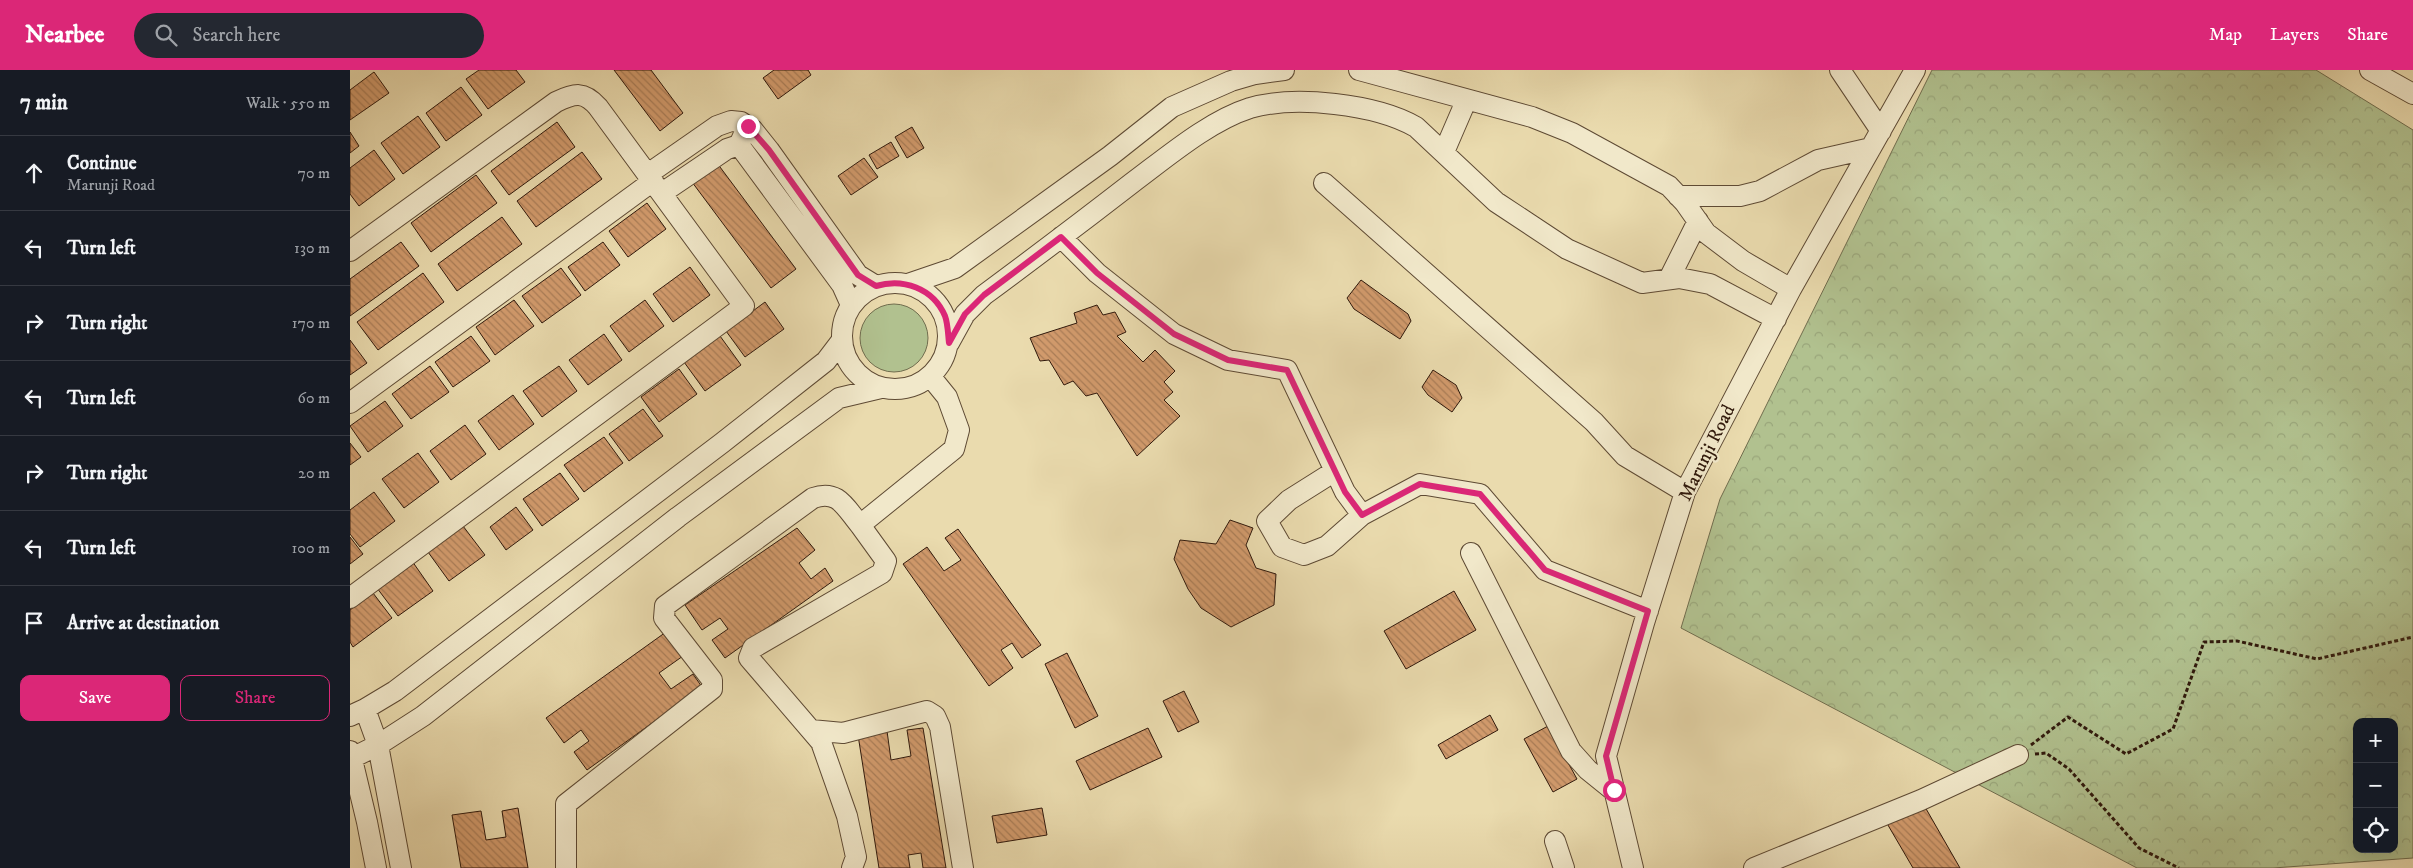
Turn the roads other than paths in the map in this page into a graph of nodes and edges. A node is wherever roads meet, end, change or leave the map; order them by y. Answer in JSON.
{"nodes":[{"id":1,"x":1284,"y":70,"type":"edge"},
{"id":2,"x":1359,"y":70,"type":"edge"},
{"id":3,"x":1840,"y":70,"type":"edge"},
{"id":4,"x":1915,"y":70,"type":"edge"},
{"id":5,"x":2370,"y":70,"type":"edge"},
{"id":6,"x":2413,"y":94,"type":"edge"},
{"id":7,"x":1466,"y":100,"type":"junction"},
{"id":8,"x":748,"y":126,"type":"junction"},
{"id":9,"x":1876,"y":139,"type":"junction"},
{"id":10,"x":739,"y":145,"type":"junction"},
{"id":11,"x":1444,"y":152,"type":"junction"},
{"id":12,"x":654,"y":183,"type":"junction"},
{"id":13,"x":1324,"y":183,"type":"dead end"},
{"id":14,"x":1678,"y":196,"type":"junction"},
{"id":15,"x":1698,"y":221,"type":"junction"},
{"id":16,"x":1061,"y":237,"type":"junction"},
{"id":17,"x":350,"y":251,"type":"edge"},
{"id":18,"x":1669,"y":279,"type":"junction"},
{"id":19,"x":908,"y":284,"type":"junction"},
{"id":20,"x":876,"y":286,"type":"junction"},
{"id":21,"x":1791,"y":289,"type":"junction"},
{"id":22,"x":851,"y":305,"type":"junction"},
{"id":23,"x":1776,"y":319,"type":"junction"},
{"id":24,"x":842,"y":340,"type":"junction"},
{"id":25,"x":949,"y":343,"type":"junction"},
{"id":26,"x":930,"y":376,"type":"junction"},
{"id":27,"x":881,"y":388,"type":"junction"},
{"id":28,"x":350,"y":403,"type":"edge"},
{"id":29,"x":1335,"y":471,"type":"junction"},
{"id":30,"x":1685,"y":492,"type":"junction"},
{"id":31,"x":1362,"y":515,"type":"junction"},
{"id":32,"x":860,"y":525,"type":"junction"},
{"id":33,"x":1471,"y":553,"type":"dead end"},
{"id":34,"x":350,"y":598,"type":"edge"},
{"id":35,"x":1648,"y":611,"type":"junction"},
{"id":36,"x":358,"y":712,"type":"edge"},
{"id":37,"x":811,"y":730,"type":"junction"},
{"id":38,"x":378,"y":744,"type":"junction"},
{"id":39,"x":2018,"y":755,"type":"road end"},
{"id":40,"x":351,"y":756,"type":"edge"},
{"id":41,"x":1614,"y":790,"type":"junction"},
{"id":42,"x":1555,"y":841,"type":"dead end"},
{"id":43,"x":376,"y":868,"type":"edge"},
{"id":44,"x":401,"y":868,"type":"edge"},
{"id":45,"x":566,"y":868,"type":"edge"},
{"id":46,"x":852,"y":868,"type":"edge"},
{"id":47,"x":963,"y":868,"type":"edge"},
{"id":48,"x":1564,"y":868,"type":"edge"},
{"id":49,"x":1633,"y":868,"type":"edge"},
{"id":50,"x":1754,"y":868,"type":"edge"}],
"edges":[{"from":1,"to":19,"type":"street"},
{"from":2,"to":7,"type":"street"},
{"from":3,"to":9,"type":"street"},
{"from":4,"to":9,"type":"street","name":"Marunji Road"},
{"from":5,"to":6,"type":"street"},
{"from":7,"to":11,"type":"street"},
{"from":7,"to":14,"type":"street"},
{"from":8,"to":10,"type":"street"},
{"from":8,"to":12,"type":"street"},
{"from":8,"to":20,"type":"street"},
{"from":9,"to":14,"type":"street"},
{"from":9,"to":21,"type":"street","name":"Marunji Road"},
{"from":10,"to":12,"type":"street"},
{"from":10,"to":22,"type":"street"},
{"from":11,"to":16,"type":"street"},
{"from":11,"to":18,"type":"street"},
{"from":12,"to":17,"type":"street"},
{"from":12,"to":28,"type":"street"},
{"from":12,"to":34,"type":"street"},
{"from":13,"to":30,"type":"street"},
{"from":14,"to":15,"type":"street"},
{"from":15,"to":18,"type":"street"},
{"from":15,"to":21,"type":"street"},
{"from":16,"to":25,"type":"street"},
{"from":16,"to":29,"type":"street"},
{"from":18,"to":23,"type":"street"},
{"from":19,"to":20,"type":"street"},
{"from":19,"to":25,"type":"street"},
{"from":20,"to":22,"type":"street"},
{"from":21,"to":23,"type":"street","name":"Marunji Road"},
{"from":22,"to":24,"type":"street"},
{"from":23,"to":30,"type":"street","name":"Marunji Road"},
{"from":24,"to":27,"type":"street"},
{"from":24,"to":36,"type":"street"},
{"from":25,"to":26,"type":"street"},
{"from":26,"to":27,"type":"street"},
{"from":26,"to":32,"type":"street"},
{"from":27,"to":38,"type":"street"},
{"from":29,"to":31,"type":"street"},
{"from":29,"to":31,"type":"street"},
{"from":30,"to":35,"type":"street","name":"Marunji Road"},
{"from":31,"to":35,"type":"street"},
{"from":32,"to":37,"type":"street"},
{"from":32,"to":45,"type":"street"},
{"from":33,"to":41,"type":"street"},
{"from":35,"to":41,"type":"street","name":"Marunji Road"},
{"from":36,"to":38,"type":"street"},
{"from":37,"to":46,"type":"street"},
{"from":37,"to":47,"type":"street"},
{"from":38,"to":40,"type":"street"},
{"from":38,"to":44,"type":"street"},
{"from":39,"to":50,"type":"street"},
{"from":40,"to":43,"type":"street"},
{"from":41,"to":49,"type":"street","name":"Marunji Road"},
{"from":42,"to":48,"type":"street"}]}
